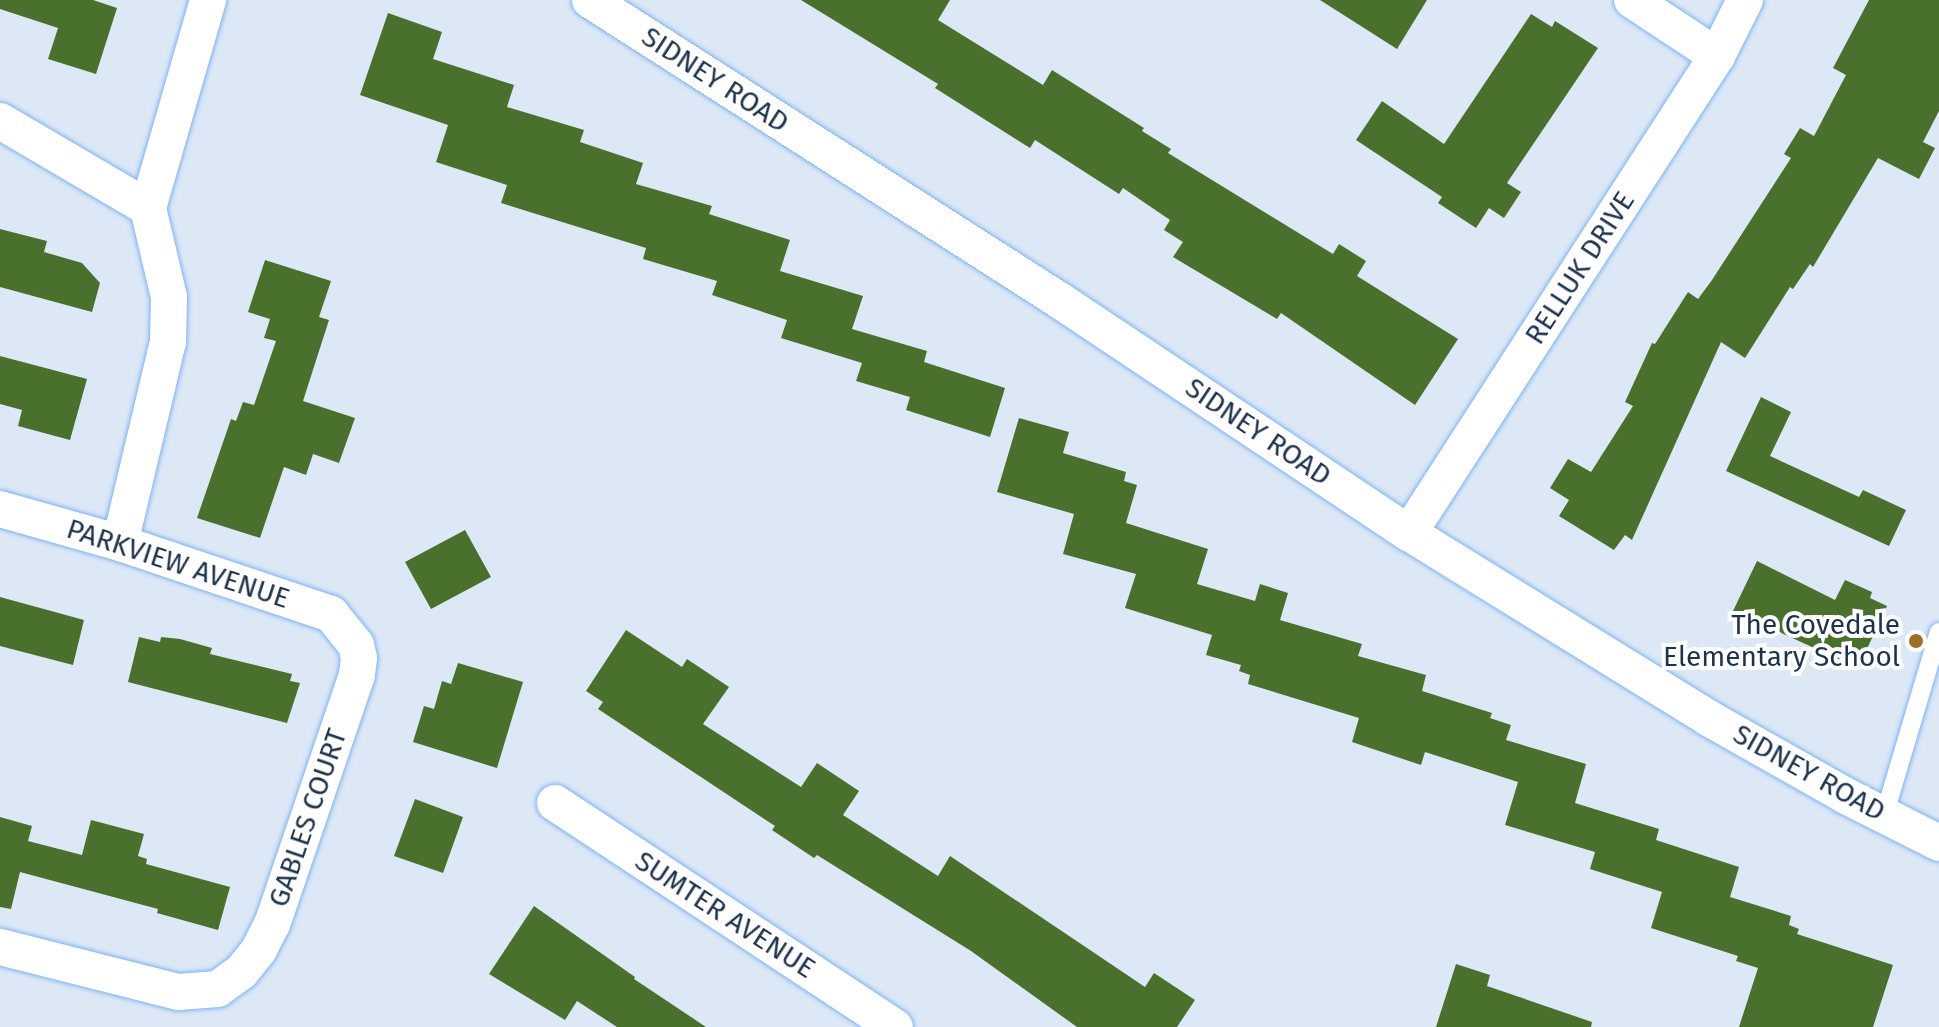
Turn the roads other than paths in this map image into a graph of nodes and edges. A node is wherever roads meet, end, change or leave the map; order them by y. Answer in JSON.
{"nodes":[{"id":1,"x":208,"y":0,"type":"edge"},
{"id":2,"x":590,"y":0,"type":"edge"},
{"id":3,"x":1632,"y":0,"type":"edge"},
{"id":4,"x":1745,"y":0,"type":"edge"},
{"id":5,"x":1717,"y":56,"type":"junction"},
{"id":6,"x":0,"y":121,"type":"edge"},
{"id":7,"x":148,"y":208,"type":"junction"},
{"id":8,"x":0,"y":509,"type":"edge"},
{"id":9,"x":1409,"y":533,"type":"junction"},
{"id":10,"x":120,"y":543,"type":"junction"},
{"id":11,"x":1939,"y":632,"type":"edge"},
{"id":12,"x":348,"y":633,"type":"joint"},
{"id":13,"x":555,"y":803,"type":"dead end"},
{"id":14,"x":1884,"y":816,"type":"junction"},
{"id":15,"x":1939,"y":843,"type":"edge"},
{"id":16,"x":0,"y":947,"type":"edge"},
{"id":17,"x":895,"y":1027,"type":"edge"}],
"edges":[{"from":1,"to":7,"type":"street"},
{"from":2,"to":9,"type":"street","name":"SIDNEY ROAD"},
{"from":3,"to":5,"type":"street"},
{"from":4,"to":5,"type":"street","name":"RELLUK DRIVE"},
{"from":5,"to":9,"type":"street","name":"RELLUK DRIVE"},
{"from":6,"to":7,"type":"street"},
{"from":7,"to":10,"type":"street"},
{"from":8,"to":10,"type":"street","name":"PARKVIEW AVENUE"},
{"from":9,"to":14,"type":"street","name":"SIDNEY ROAD"},
{"from":10,"to":12,"type":"street","name":"PARKVIEW AVENUE"},
{"from":11,"to":14,"type":"lane"},
{"from":12,"to":16,"type":"street","name":"GABLES COURT"},
{"from":13,"to":17,"type":"street","name":"SUMTER AVENUE"},
{"from":14,"to":15,"type":"street","name":"SIDNEY ROAD"}]}
